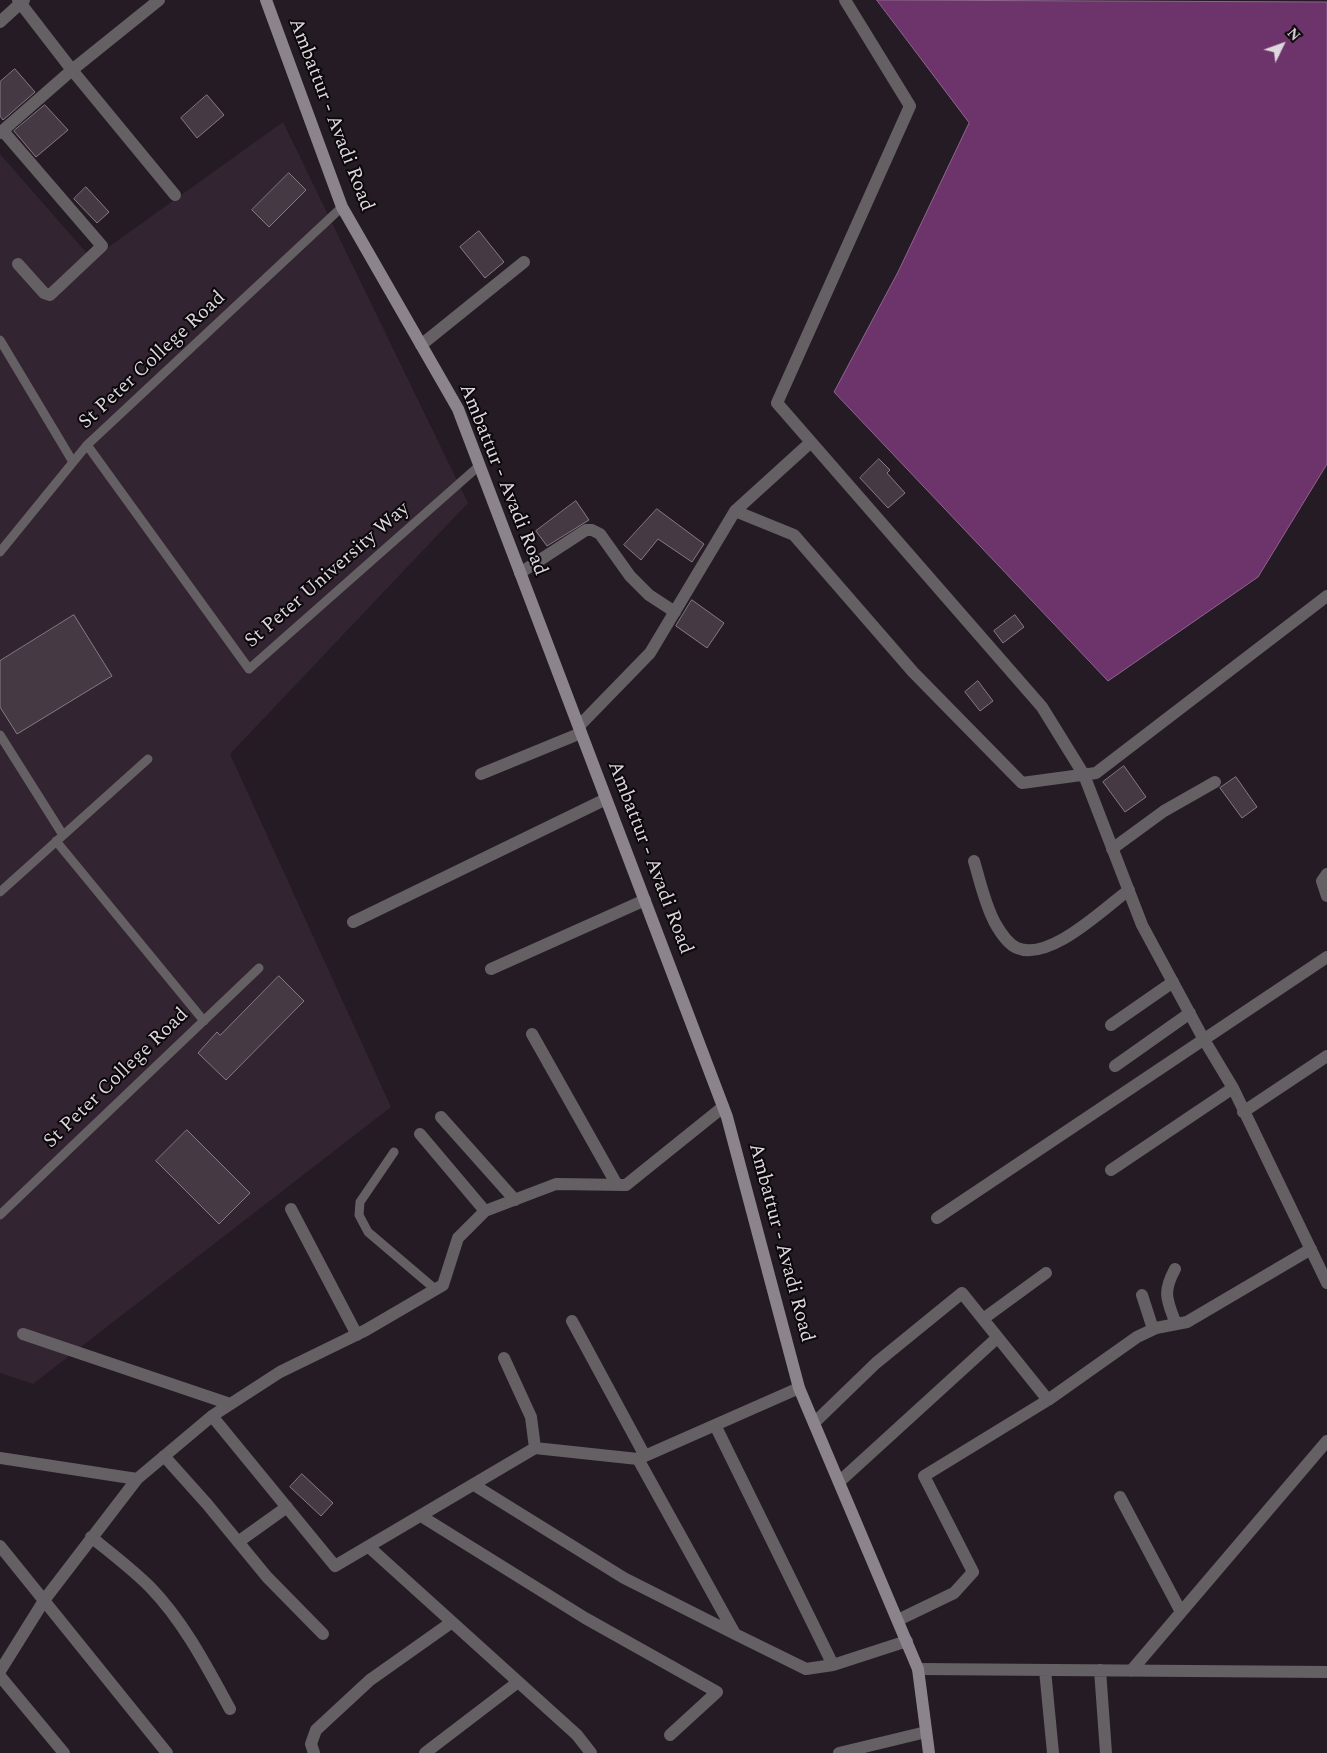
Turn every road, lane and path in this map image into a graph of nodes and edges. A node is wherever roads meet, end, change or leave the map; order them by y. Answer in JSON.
{"nodes":[{"id":1,"x":159,"y":0,"type":"edge"},
{"id":2,"x":266,"y":0,"type":"edge"},
{"id":3,"x":845,"y":0,"type":"edge"},
{"id":4,"x":21,"y":1,"type":"edge"},
{"id":5,"x":0,"y":22,"type":"edge"},
{"id":6,"x":72,"y":70,"type":"junction"},
{"id":7,"x":2,"y":132,"type":"edge"},
{"id":8,"x":175,"y":196,"type":"dead end"},
{"id":9,"x":342,"y":207,"type":"junction"},
{"id":10,"x":524,"y":262,"type":"dead end"},
{"id":11,"x":18,"y":264,"type":"dead end"},
{"id":12,"x":0,"y":340,"type":"edge"},
{"id":13,"x":421,"y":345,"type":"junction"},
{"id":14,"x":811,"y":442,"type":"junction"},
{"id":15,"x":87,"y":445,"type":"junction"},
{"id":16,"x":73,"y":462,"type":"junction"},
{"id":17,"x":480,"y":465,"type":"junction"},
{"id":18,"x":735,"y":511,"type":"junction"},
{"id":19,"x":0,"y":552,"type":"edge"},
{"id":20,"x":520,"y":573,"type":"junction"},
{"id":21,"x":1327,"y":596,"type":"edge"},
{"id":22,"x":675,"y":612,"type":"junction"},
{"id":23,"x":580,"y":729,"type":"junction"},
{"id":24,"x":0,"y":735,"type":"edge"},
{"id":25,"x":148,"y":759,"type":"dead end"},
{"id":26,"x":481,"y":774,"type":"dead end"},
{"id":27,"x":1084,"y":775,"type":"junction"},
{"id":28,"x":1215,"y":782,"type":"dead end"},
{"id":29,"x":606,"y":799,"type":"junction"},
{"id":30,"x":59,"y":838,"type":"junction"},
{"id":31,"x":1112,"y":849,"type":"junction"},
{"id":32,"x":974,"y":861,"type":"dead end"},
{"id":33,"x":1327,"y":874,"type":"edge"},
{"id":34,"x":1129,"y":890,"type":"junction"},
{"id":35,"x":0,"y":892,"type":"edge"},
{"id":36,"x":1327,"y":896,"type":"edge"},
{"id":37,"x":645,"y":900,"type":"junction"},
{"id":38,"x":353,"y":922,"type":"dead end"},
{"id":39,"x":1327,"y":957,"type":"edge"},
{"id":40,"x":259,"y":968,"type":"dead end"},
{"id":41,"x":491,"y":969,"type":"dead end"},
{"id":42,"x":1173,"y":982,"type":"junction"},
{"id":43,"x":1190,"y":1013,"type":"junction"},
{"id":44,"x":204,"y":1021,"type":"junction"},
{"id":45,"x":1111,"y":1026,"type":"dead end"},
{"id":46,"x":532,"y":1034,"type":"dead end"},
{"id":47,"x":1203,"y":1038,"type":"junction"},
{"id":48,"x":1327,"y":1056,"type":"edge"},
{"id":49,"x":1115,"y":1066,"type":"dead end"},
{"id":50,"x":1233,"y":1088,"type":"junction"},
{"id":51,"x":723,"y":1107,"type":"junction"},
{"id":52,"x":1243,"y":1112,"type":"junction"},
{"id":53,"x":441,"y":1117,"type":"dead end"},
{"id":54,"x":420,"y":1134,"type":"dead end"},
{"id":55,"x":394,"y":1152,"type":"dead end"},
{"id":56,"x":1111,"y":1170,"type":"dead end"},
{"id":57,"x":617,"y":1185,"type":"junction"},
{"id":58,"x":514,"y":1200,"type":"junction"},
{"id":59,"x":291,"y":1209,"type":"dead end"},
{"id":60,"x":485,"y":1211,"type":"junction"},
{"id":61,"x":0,"y":1215,"type":"edge"},
{"id":62,"x":937,"y":1218,"type":"dead end"},
{"id":63,"x":1311,"y":1249,"type":"junction"},
{"id":64,"x":1175,"y":1269,"type":"dead end"},
{"id":65,"x":1046,"y":1273,"type":"dead end"},
{"id":66,"x":1327,"y":1283,"type":"edge"},
{"id":67,"x":435,"y":1289,"type":"junction"},
{"id":68,"x":1142,"y":1295,"type":"dead end"},
{"id":69,"x":983,"y":1319,"type":"junction"},
{"id":70,"x":572,"y":1321,"type":"dead end"},
{"id":71,"x":1176,"y":1324,"type":"junction"},
{"id":72,"x":1153,"y":1329,"type":"junction"},
{"id":73,"x":23,"y":1334,"type":"dead end"},
{"id":74,"x":357,"y":1334,"type":"junction"},
{"id":75,"x":997,"y":1338,"type":"junction"},
{"id":76,"x":504,"y":1358,"type":"dead end"},
{"id":77,"x":799,"y":1388,"type":"junction"},
{"id":78,"x":1048,"y":1400,"type":"junction"},
{"id":79,"x":230,"y":1404,"type":"junction"},
{"id":80,"x":212,"y":1416,"type":"junction"},
{"id":81,"x":814,"y":1423,"type":"junction"},
{"id":82,"x":715,"y":1425,"type":"junction"},
{"id":83,"x":1327,"y":1441,"type":"edge"},
{"id":84,"x":535,"y":1448,"type":"junction"},
{"id":85,"x":164,"y":1456,"type":"junction"},
{"id":86,"x":0,"y":1458,"type":"edge"},
{"id":87,"x":641,"y":1458,"type":"junction"},
{"id":88,"x":137,"y":1479,"type":"junction"},
{"id":89,"x":839,"y":1482,"type":"junction"},
{"id":90,"x":474,"y":1485,"type":"junction"},
{"id":91,"x":1120,"y":1497,"type":"dead end"},
{"id":92,"x":287,"y":1507,"type":"junction"},
{"id":93,"x":421,"y":1516,"type":"junction"},
{"id":94,"x":91,"y":1537,"type":"junction"},
{"id":95,"x":238,"y":1542,"type":"junction"},
{"id":96,"x":0,"y":1546,"type":"edge"},
{"id":97,"x":368,"y":1546,"type":"junction"},
{"id":98,"x":45,"y":1599,"type":"junction"},
{"id":99,"x":1181,"y":1612,"type":"junction"},
{"id":100,"x":898,"y":1620,"type":"junction"},
{"id":101,"x":452,"y":1622,"type":"junction"},
{"id":102,"x":323,"y":1634,"type":"dead end"},
{"id":103,"x":735,"y":1634,"type":"junction"},
{"id":104,"x":906,"y":1641,"type":"junction"},
{"id":105,"x":833,"y":1665,"type":"junction"},
{"id":106,"x":918,"y":1669,"type":"junction"},
{"id":107,"x":1045,"y":1670,"type":"junction"},
{"id":108,"x":1100,"y":1670,"type":"junction"},
{"id":109,"x":0,"y":1671,"type":"edge"},
{"id":110,"x":1131,"y":1671,"type":"junction"},
{"id":111,"x":1327,"y":1672,"type":"edge"},
{"id":112,"x":0,"y":1676,"type":"edge"},
{"id":113,"x":518,"y":1682,"type":"junction"},
{"id":114,"x":230,"y":1709,"type":"dead end"},
{"id":115,"x":926,"y":1732,"type":"junction"},
{"id":116,"x":670,"y":1735,"type":"dead end"},
{"id":117,"x":589,"y":1752,"type":"edge"},
{"id":118,"x":64,"y":1753,"type":"edge"},
{"id":119,"x":167,"y":1753,"type":"edge"},
{"id":120,"x":314,"y":1753,"type":"edge"},
{"id":121,"x":424,"y":1753,"type":"edge"},
{"id":122,"x":839,"y":1753,"type":"edge"},
{"id":123,"x":929,"y":1753,"type":"edge"},
{"id":124,"x":1052,"y":1753,"type":"edge"},
{"id":125,"x":1106,"y":1753,"type":"edge"}],
"edges":[{"from":1,"to":6,"type":"street"},
{"from":2,"to":9,"type":"street","name":"Ambattur - Avadi Road"},
{"from":3,"to":14,"type":"street"},
{"from":4,"to":5,"type":"street"},
{"from":4,"to":6,"type":"street"},
{"from":6,"to":7,"type":"street"},
{"from":6,"to":8,"type":"street"},
{"from":7,"to":11,"type":"street"},
{"from":9,"to":13,"type":"street","name":"Ambattur - Avadi Road"},
{"from":9,"to":15,"type":"lane","name":"St Peter College Road"},
{"from":10,"to":13,"type":"street"},
{"from":12,"to":16,"type":"lane"},
{"from":13,"to":17,"type":"street","name":"Ambattur - Avadi Road"},
{"from":14,"to":18,"type":"street"},
{"from":14,"to":27,"type":"street"},
{"from":15,"to":16,"type":"lane","name":"St Peter College Road"},
{"from":15,"to":17,"type":"lane","name":"St Peter University Way"},
{"from":16,"to":19,"type":"lane","name":"St Peter College Road"},
{"from":17,"to":20,"type":"street","name":"Ambattur - Avadi Road"},
{"from":18,"to":22,"type":"street"},
{"from":18,"to":27,"type":"street"},
{"from":20,"to":22,"type":"street"},
{"from":20,"to":23,"type":"street","name":"Ambattur - Avadi Road"},
{"from":21,"to":27,"type":"street"},
{"from":22,"to":23,"type":"street"},
{"from":23,"to":26,"type":"street"},
{"from":23,"to":29,"type":"street","name":"Ambattur - Avadi Road"},
{"from":24,"to":30,"type":"lane"},
{"from":25,"to":30,"type":"lane"},
{"from":27,"to":31,"type":"street"},
{"from":28,"to":31,"type":"street"},
{"from":29,"to":37,"type":"street","name":"Ambattur - Avadi Road"},
{"from":29,"to":38,"type":"street"},
{"from":30,"to":35,"type":"lane"},
{"from":30,"to":44,"type":"lane"},
{"from":31,"to":34,"type":"street"},
{"from":32,"to":34,"type":"street"},
{"from":33,"to":36,"type":"street"},
{"from":34,"to":42,"type":"street"},
{"from":37,"to":41,"type":"street"},
{"from":37,"to":51,"type":"street","name":"Ambattur - Avadi Road"},
{"from":39,"to":47,"type":"street"},
{"from":40,"to":44,"type":"lane","name":"St Peter College Road"},
{"from":42,"to":43,"type":"street"},
{"from":42,"to":45,"type":"street"},
{"from":43,"to":47,"type":"street"},
{"from":43,"to":49,"type":"street"},
{"from":44,"to":61,"type":"lane","name":"St Peter College Road"},
{"from":46,"to":57,"type":"street"},
{"from":47,"to":50,"type":"street"},
{"from":47,"to":62,"type":"street"},
{"from":48,"to":52,"type":"street"},
{"from":50,"to":52,"type":"street"},
{"from":50,"to":56,"type":"street"},
{"from":51,"to":57,"type":"street"},
{"from":51,"to":77,"type":"street","name":"Ambattur - Avadi Road"},
{"from":52,"to":63,"type":"street"},
{"from":53,"to":58,"type":"street"},
{"from":54,"to":60,"type":"street"},
{"from":55,"to":67,"type":"lane"},
{"from":57,"to":58,"type":"street"},
{"from":58,"to":60,"type":"street"},
{"from":59,"to":74,"type":"street"},
{"from":60,"to":67,"type":"street"},
{"from":63,"to":66,"type":"street"},
{"from":63,"to":71,"type":"street"},
{"from":64,"to":71,"type":"street"},
{"from":65,"to":69,"type":"street"},
{"from":67,"to":74,"type":"street"},
{"from":68,"to":72,"type":"street"},
{"from":69,"to":75,"type":"street"},
{"from":69,"to":81,"type":"street"},
{"from":70,"to":87,"type":"street"},
{"from":71,"to":72,"type":"street"},
{"from":72,"to":78,"type":"street"},
{"from":73,"to":79,"type":"street"},
{"from":74,"to":79,"type":"street"},
{"from":75,"to":78,"type":"street"},
{"from":75,"to":89,"type":"street"},
{"from":76,"to":84,"type":"street"},
{"from":77,"to":81,"type":"street","name":"Ambattur - Avadi Road"},
{"from":77,"to":82,"type":"street"},
{"from":78,"to":100,"type":"street"},
{"from":79,"to":80,"type":"street"},
{"from":80,"to":85,"type":"street"},
{"from":80,"to":92,"type":"street"},
{"from":81,"to":89,"type":"street","name":"Ambattur - Avadi Road"},
{"from":82,"to":87,"type":"street"},
{"from":82,"to":105,"type":"street"},
{"from":83,"to":99,"type":"street"},
{"from":84,"to":87,"type":"street"},
{"from":84,"to":90,"type":"street"},
{"from":85,"to":88,"type":"street"},
{"from":85,"to":95,"type":"street"},
{"from":86,"to":88,"type":"street"},
{"from":87,"to":103,"type":"street"},
{"from":88,"to":94,"type":"street"},
{"from":89,"to":100,"type":"street","name":"Ambattur - Avadi Road"},
{"from":90,"to":93,"type":"street"},
{"from":90,"to":103,"type":"street"},
{"from":91,"to":99,"type":"street"},
{"from":92,"to":95,"type":"street"},
{"from":92,"to":97,"type":"street"},
{"from":93,"to":97,"type":"street"},
{"from":93,"to":116,"type":"street"},
{"from":94,"to":98,"type":"street"},
{"from":94,"to":114,"type":"street"},
{"from":95,"to":102,"type":"street"},
{"from":96,"to":98,"type":"street"},
{"from":97,"to":101,"type":"street"},
{"from":98,"to":109,"type":"street"},
{"from":98,"to":119,"type":"street"},
{"from":99,"to":110,"type":"street"},
{"from":100,"to":104,"type":"street","name":"Ambattur - Avadi Road"},
{"from":101,"to":113,"type":"street"},
{"from":101,"to":120,"type":"street"},
{"from":103,"to":105,"type":"street"},
{"from":104,"to":105,"type":"street"},
{"from":104,"to":106,"type":"street","name":"Ambattur - Avadi Road"},
{"from":106,"to":107,"type":"street"},
{"from":106,"to":115,"type":"street","name":"Ambattur - Avadi Road"},
{"from":107,"to":108,"type":"street"},
{"from":107,"to":124,"type":"street"},
{"from":108,"to":110,"type":"street"},
{"from":108,"to":125,"type":"street"},
{"from":110,"to":111,"type":"street"},
{"from":112,"to":118,"type":"street"},
{"from":113,"to":117,"type":"street"},
{"from":113,"to":121,"type":"street"},
{"from":115,"to":122,"type":"street"},
{"from":115,"to":123,"type":"street","name":"Ambattur - Avadi Road"}]}
